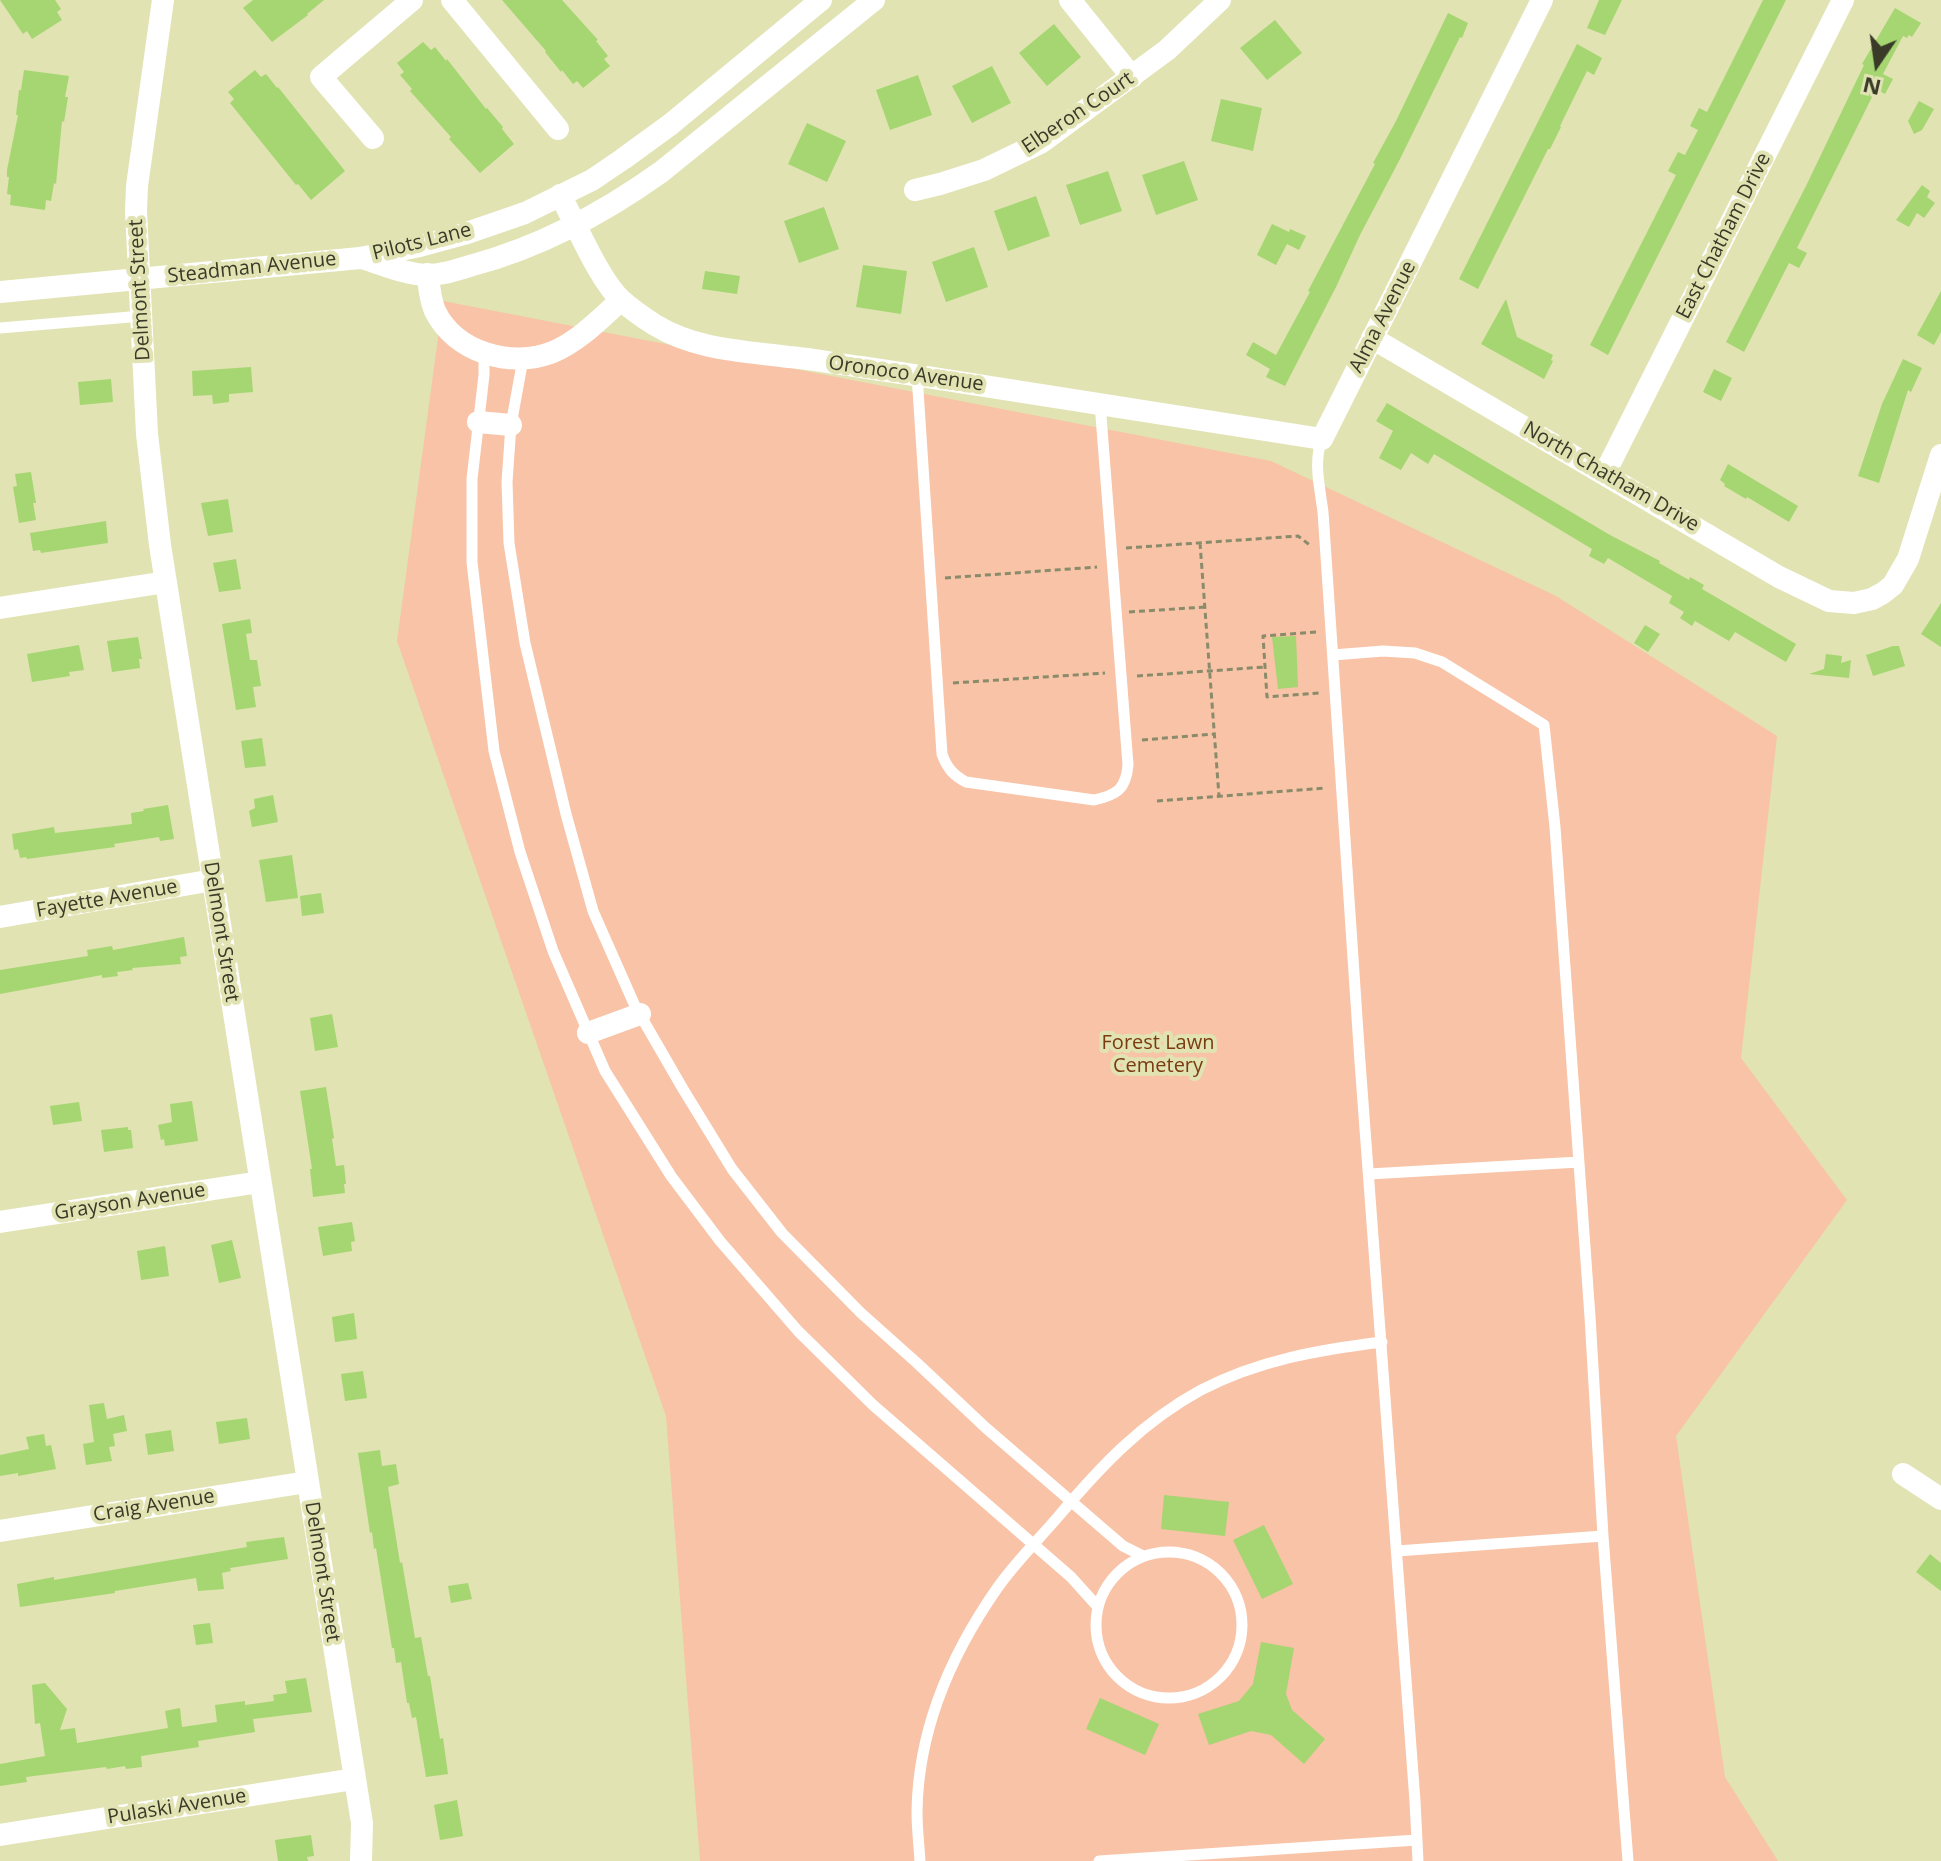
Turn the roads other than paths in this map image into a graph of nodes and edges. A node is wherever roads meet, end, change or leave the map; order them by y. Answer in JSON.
{"nodes":[{"id":1,"x":163,"y":0,"type":"edge"},
{"id":2,"x":412,"y":0,"type":"edge"},
{"id":3,"x":452,"y":0,"type":"edge"},
{"id":4,"x":821,"y":0,"type":"edge"},
{"id":5,"x":874,"y":0,"type":"edge"},
{"id":6,"x":1070,"y":0,"type":"edge"},
{"id":7,"x":1220,"y":0,"type":"edge"},
{"id":8,"x":1542,"y":0,"type":"edge"},
{"id":9,"x":1843,"y":0,"type":"edge"},
{"id":10,"x":782,"y":32,"type":"junction"},
{"id":11,"x":804,"y":58,"type":"junction"},
{"id":12,"x":1132,"y":77,"type":"junction"},
{"id":13,"x":558,"y":129,"type":"dead end"},
{"id":14,"x":373,"y":138,"type":"dead end"},
{"id":15,"x":915,"y":190,"type":"dead end"},
{"id":16,"x":560,"y":195,"type":"junction"},
{"id":17,"x":576,"y":223,"type":"junction"},
{"id":18,"x":360,"y":258,"type":"junction"},
{"id":19,"x":428,"y":274,"type":"junction"},
{"id":20,"x":141,"y":279,"type":"junction"},
{"id":21,"x":0,"y":292,"type":"edge"},
{"id":22,"x":621,"y":300,"type":"junction"},
{"id":23,"x":142,"y":316,"type":"junction"},
{"id":24,"x":0,"y":328,"type":"edge"},
{"id":25,"x":1372,"y":338,"type":"junction"},
{"id":26,"x":484,"y":352,"type":"junction"},
{"id":27,"x":523,"y":359,"type":"junction"},
{"id":28,"x":917,"y":375,"type":"junction"},
{"id":29,"x":1100,"y":403,"type":"junction"},
{"id":30,"x":478,"y":422,"type":"junction"},
{"id":31,"x":511,"y":425,"type":"junction"},
{"id":32,"x":1322,"y":439,"type":"junction"},
{"id":33,"x":1941,"y":455,"type":"edge"},
{"id":34,"x":1605,"y":473,"type":"junction"},
{"id":35,"x":166,"y":582,"type":"junction"},
{"id":36,"x":0,"y":608,"type":"edge"},
{"id":37,"x":1333,"y":655,"type":"junction"},
{"id":38,"x":213,"y":880,"type":"junction"},
{"id":39,"x":0,"y":917,"type":"edge"},
{"id":40,"x":640,"y":1014,"type":"junction"},
{"id":41,"x":588,"y":1033,"type":"junction"},
{"id":42,"x":1579,"y":1162,"type":"junction"},
{"id":43,"x":1369,"y":1174,"type":"junction"},
{"id":44,"x":260,"y":1182,"type":"junction"},
{"id":45,"x":0,"y":1222,"type":"edge"},
{"id":46,"x":1382,"y":1342,"type":"junction"},
{"id":47,"x":1903,"y":1474,"type":"dead end"},
{"id":48,"x":307,"y":1482,"type":"junction"},
{"id":49,"x":1941,"y":1499,"type":"edge"},
{"id":50,"x":1071,"y":1501,"type":"junction"},
{"id":51,"x":0,"y":1531,"type":"edge"},
{"id":52,"x":1603,"y":1536,"type":"junction"},
{"id":53,"x":1034,"y":1545,"type":"junction"},
{"id":54,"x":1397,"y":1551,"type":"junction"},
{"id":55,"x":1143,"y":1556,"type":"junction"},
{"id":56,"x":1098,"y":1607,"type":"junction"},
{"id":57,"x":354,"y":1779,"type":"junction"},
{"id":58,"x":0,"y":1835,"type":"edge"},
{"id":59,"x":1417,"y":1840,"type":"junction"},
{"id":60,"x":361,"y":1861,"type":"edge"},
{"id":61,"x":920,"y":1861,"type":"edge"},
{"id":62,"x":1099,"y":1861,"type":"edge"},
{"id":63,"x":1418,"y":1861,"type":"edge"},
{"id":64,"x":1628,"y":1861,"type":"edge"}],
"edges":[{"from":1,"to":20,"type":"street","name":"Delmont Street"},
{"from":2,"to":14,"type":"street"},
{"from":3,"to":13,"type":"street"},
{"from":4,"to":10,"type":"street","name":"Pilots Lane"},
{"from":5,"to":11,"type":"street","name":"Pilots Lane"},
{"from":6,"to":12,"type":"street"},
{"from":7,"to":12,"type":"street","name":"Elberon Court"},
{"from":8,"to":25,"type":"street","name":"Alma Avenue"},
{"from":9,"to":34,"type":"street","name":"East Chatham Drive"},
{"from":10,"to":11,"type":"street"},
{"from":10,"to":16,"type":"street","name":"Pilots Lane"},
{"from":11,"to":17,"type":"street","name":"Pilots Lane"},
{"from":12,"to":15,"type":"street","name":"Elberon Court"},
{"from":16,"to":17,"type":"street","name":"Oronoco Avenue"},
{"from":16,"to":18,"type":"street","name":"Pilots Lane"},
{"from":17,"to":19,"type":"street","name":"Pilots Lane"},
{"from":17,"to":22,"type":"street","name":"Oronoco Avenue"},
{"from":18,"to":19,"type":"street","name":"Pilots Lane"},
{"from":18,"to":20,"type":"street","name":"Steadman Avenue"},
{"from":19,"to":26,"type":"street"},
{"from":20,"to":21,"type":"street","name":"Steadman Avenue"},
{"from":20,"to":23,"type":"street","name":"Delmont Street"},
{"from":22,"to":27,"type":"street"},
{"from":22,"to":28,"type":"street","name":"Oronoco Avenue"},
{"from":23,"to":24,"type":"lane"},
{"from":23,"to":35,"type":"street","name":"Delmont Street"},
{"from":25,"to":32,"type":"street","name":"Alma Avenue"},
{"from":25,"to":34,"type":"street","name":"North Chatham Drive"},
{"from":26,"to":27,"type":"street"},
{"from":26,"to":30,"type":"lane"},
{"from":27,"to":31,"type":"lane"},
{"from":28,"to":29,"type":"street","name":"Oronoco Avenue"},
{"from":28,"to":29,"type":"lane"},
{"from":29,"to":32,"type":"street","name":"Oronoco Avenue"},
{"from":30,"to":31,"type":"street"},
{"from":30,"to":41,"type":"lane"},
{"from":31,"to":40,"type":"lane"},
{"from":32,"to":37,"type":"lane","name":"Alma Avenue"},
{"from":33,"to":34,"type":"street","name":"North Chatham Drive"},
{"from":35,"to":36,"type":"street"},
{"from":35,"to":38,"type":"street","name":"Delmont Street"},
{"from":37,"to":42,"type":"lane"},
{"from":37,"to":43,"type":"lane","name":"Alma Avenue"},
{"from":38,"to":39,"type":"street","name":"Fayette Avenue"},
{"from":38,"to":44,"type":"street","name":"Delmont Street"},
{"from":40,"to":41,"type":"street"},
{"from":40,"to":50,"type":"lane"},
{"from":41,"to":53,"type":"lane"},
{"from":42,"to":43,"type":"lane"},
{"from":42,"to":52,"type":"lane"},
{"from":43,"to":46,"type":"lane","name":"Alma Avenue"},
{"from":44,"to":45,"type":"street","name":"Grayson Avenue"},
{"from":44,"to":48,"type":"street","name":"Delmont Street"},
{"from":46,"to":50,"type":"lane"},
{"from":46,"to":54,"type":"lane","name":"Alma Avenue"},
{"from":47,"to":49,"type":"street"},
{"from":48,"to":51,"type":"street","name":"Craig Avenue"},
{"from":48,"to":57,"type":"street","name":"Delmont Street"},
{"from":50,"to":53,"type":"lane"},
{"from":50,"to":55,"type":"lane"},
{"from":52,"to":54,"type":"lane"},
{"from":52,"to":64,"type":"lane"},
{"from":53,"to":56,"type":"lane"},
{"from":53,"to":61,"type":"lane"},
{"from":54,"to":59,"type":"lane","name":"Alma Avenue"},
{"from":55,"to":56,"type":"lane"},
{"from":55,"to":56,"type":"lane"},
{"from":57,"to":58,"type":"street","name":"Pulaski Avenue"},
{"from":57,"to":60,"type":"street","name":"Delmont Street"},
{"from":59,"to":62,"type":"lane"},
{"from":59,"to":63,"type":"lane","name":"Alma Avenue"}]}
